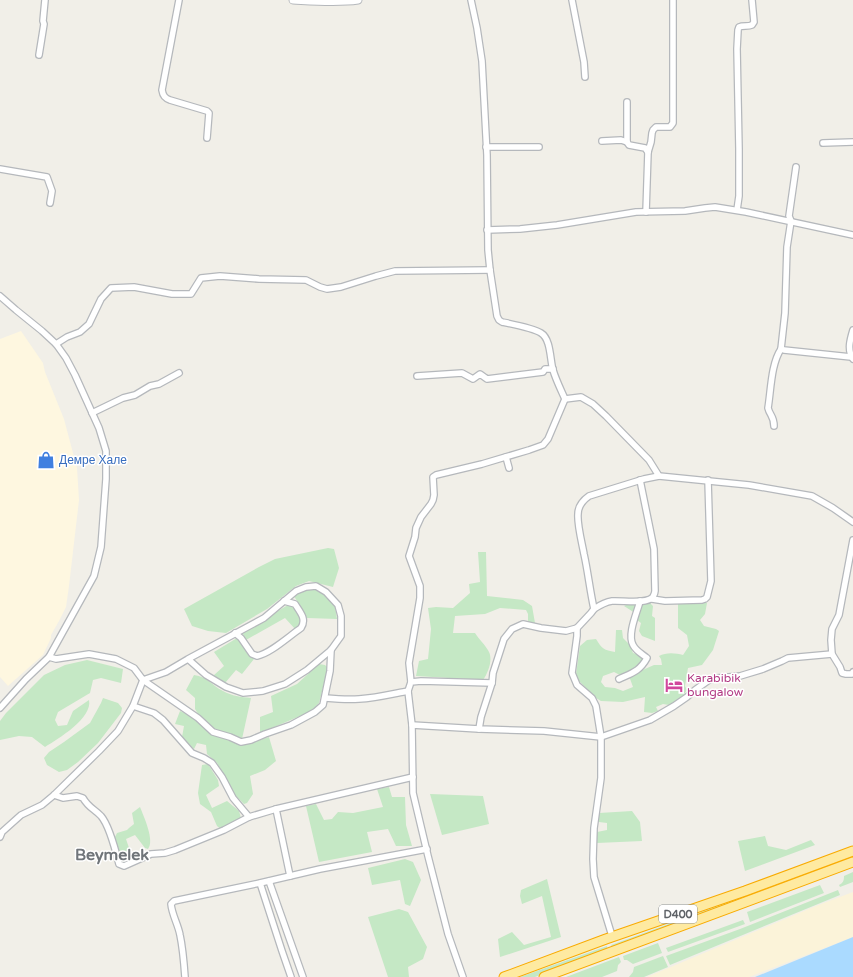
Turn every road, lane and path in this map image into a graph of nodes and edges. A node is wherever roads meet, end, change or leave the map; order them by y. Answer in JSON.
{"nodes":[{"id":1,"x":45,"y":0,"type":"edge"},
{"id":2,"x":179,"y":0,"type":"edge"},
{"id":3,"x":293,"y":0,"type":"edge"},
{"id":4,"x":354,"y":0,"type":"edge"},
{"id":5,"x":470,"y":0,"type":"edge"},
{"id":6,"x":572,"y":0,"type":"edge"},
{"id":7,"x":673,"y":0,"type":"edge"},
{"id":8,"x":752,"y":0,"type":"edge"},
{"id":9,"x":317,"y":1,"type":"edge"},
{"id":10,"x":39,"y":55,"type":"dead end"},
{"id":11,"x":585,"y":77,"type":"dead end"},
{"id":12,"x":627,"y":102,"type":"dead end"},
{"id":13,"x":207,"y":138,"type":"dead end"},
{"id":14,"x":602,"y":140,"type":"dead end"},
{"id":15,"x":626,"y":142,"type":"junction"},
{"id":16,"x":853,"y":142,"type":"edge"},
{"id":17,"x":823,"y":143,"type":"dead end"},
{"id":18,"x":539,"y":146,"type":"dead end"},
{"id":19,"x":486,"y":147,"type":"junction"},
{"id":20,"x":648,"y":152,"type":"junction"},
{"id":21,"x":796,"y":167,"type":"dead end"},
{"id":22,"x":0,"y":169,"type":"edge"},
{"id":23,"x":50,"y":203,"type":"dead end"},
{"id":24,"x":737,"y":210,"type":"junction"},
{"id":25,"x":646,"y":212,"type":"junction"},
{"id":26,"x":791,"y":221,"type":"junction"},
{"id":27,"x":487,"y":230,"type":"junction"},
{"id":28,"x":853,"y":235,"type":"edge"},
{"id":29,"x":490,"y":270,"type":"junction"},
{"id":30,"x":0,"y":296,"type":"edge"},
{"id":31,"x":853,"y":330,"type":"edge"},
{"id":32,"x":56,"y":344,"type":"junction"},
{"id":33,"x":781,"y":349,"type":"junction"},
{"id":34,"x":852,"y":358,"type":"edge"},
{"id":35,"x":553,"y":369,"type":"junction"},
{"id":36,"x":180,"y":373,"type":"dead end"},
{"id":37,"x":417,"y":376,"type":"dead end"},
{"id":38,"x":565,"y":399,"type":"junction"},
{"id":39,"x":92,"y":413,"type":"junction"},
{"id":40,"x":774,"y":426,"type":"dead end"},
{"id":41,"x":506,"y":457,"type":"junction"},
{"id":42,"x":509,"y":468,"type":"dead end"},
{"id":43,"x":659,"y":476,"type":"junction"},
{"id":44,"x":640,"y":480,"type":"junction"},
{"id":45,"x":708,"y":480,"type":"junction"},
{"id":46,"x":853,"y":522,"type":"edge"},
{"id":47,"x":853,"y":540,"type":"edge"},
{"id":48,"x":652,"y":599,"type":"junction"},
{"id":49,"x":284,"y":601,"type":"junction"},
{"id":50,"x":640,"y":601,"type":"junction"},
{"id":51,"x":594,"y":609,"type":"junction"},
{"id":52,"x":577,"y":628,"type":"junction"},
{"id":53,"x":235,"y":633,"type":"junction"},
{"id":54,"x":331,"y":650,"type":"junction"},
{"id":55,"x":832,"y":654,"type":"junction"},
{"id":56,"x":49,"y":657,"type":"junction"},
{"id":57,"x":188,"y":659,"type":"junction"},
{"id":58,"x":853,"y":672,"type":"edge"},
{"id":59,"x":619,"y":679,"type":"dead end"},
{"id":60,"x":143,"y":680,"type":"junction"},
{"id":61,"x":411,"y":682,"type":"junction"},
{"id":62,"x":492,"y":683,"type":"junction"},
{"id":63,"x":408,"y":691,"type":"junction"},
{"id":64,"x":325,"y":698,"type":"junction"},
{"id":65,"x":133,"y":706,"type":"junction"},
{"id":66,"x":0,"y":708,"type":"edge"},
{"id":67,"x":412,"y":725,"type":"junction"},
{"id":68,"x":480,"y":729,"type":"junction"},
{"id":69,"x":601,"y":737,"type":"junction"},
{"id":70,"x":413,"y":777,"type":"junction"},
{"id":71,"x":54,"y":795,"type":"junction"},
{"id":72,"x":276,"y":809,"type":"junction"},
{"id":73,"x":249,"y":817,"type":"junction"},
{"id":74,"x":0,"y":837,"type":"edge"},
{"id":75,"x":427,"y":849,"type":"junction"},
{"id":76,"x":853,"y":851,"type":"edge"},
{"id":77,"x":853,"y":862,"type":"edge"},
{"id":78,"x":290,"y":876,"type":"junction"},
{"id":79,"x":269,"y":881,"type":"junction"},
{"id":80,"x":260,"y":883,"type":"junction"},
{"id":81,"x":612,"y":936,"type":"junction"},
{"id":82,"x":185,"y":977,"type":"edge"},
{"id":83,"x":291,"y":977,"type":"edge"},
{"id":84,"x":302,"y":977,"type":"edge"},
{"id":85,"x":463,"y":977,"type":"edge"},
{"id":86,"x":504,"y":977,"type":"edge"},
{"id":87,"x":544,"y":977,"type":"edge"}],
"edges":[{"from":1,"to":10,"type":"street"},
{"from":2,"to":13,"type":"street"},
{"from":3,"to":9,"type":"street"},
{"from":4,"to":9,"type":"street"},
{"from":5,"to":19,"type":"street"},
{"from":6,"to":11,"type":"street"},
{"from":7,"to":20,"type":"street"},
{"from":8,"to":24,"type":"street"},
{"from":12,"to":15,"type":"street"},
{"from":14,"to":15,"type":"street"},
{"from":15,"to":20,"type":"street"},
{"from":16,"to":17,"type":"street"},
{"from":18,"to":19,"type":"street"},
{"from":19,"to":27,"type":"street"},
{"from":20,"to":25,"type":"street"},
{"from":21,"to":26,"type":"street"},
{"from":22,"to":23,"type":"street"},
{"from":24,"to":25,"type":"street"},
{"from":24,"to":26,"type":"street"},
{"from":25,"to":27,"type":"street"},
{"from":26,"to":28,"type":"street"},
{"from":26,"to":33,"type":"street"},
{"from":27,"to":29,"type":"street"},
{"from":29,"to":32,"type":"street"},
{"from":29,"to":35,"type":"street"},
{"from":30,"to":32,"type":"street"},
{"from":31,"to":34,"type":"street"},
{"from":32,"to":39,"type":"street"},
{"from":33,"to":34,"type":"street"},
{"from":33,"to":40,"type":"street"},
{"from":35,"to":37,"type":"street"},
{"from":35,"to":38,"type":"street"},
{"from":36,"to":39,"type":"street"},
{"from":38,"to":41,"type":"street"},
{"from":38,"to":43,"type":"street"},
{"from":39,"to":56,"type":"street"},
{"from":41,"to":42,"type":"street"},
{"from":41,"to":61,"type":"street"},
{"from":43,"to":44,"type":"street"},
{"from":43,"to":45,"type":"street"},
{"from":44,"to":48,"type":"street"},
{"from":44,"to":51,"type":"street"},
{"from":45,"to":46,"type":"street"},
{"from":45,"to":48,"type":"street"},
{"from":47,"to":55,"type":"street"},
{"from":48,"to":50,"type":"street"},
{"from":49,"to":53,"type":"street"},
{"from":49,"to":53,"type":"street"},
{"from":49,"to":54,"type":"street"},
{"from":50,"to":51,"type":"street"},
{"from":50,"to":59,"type":"street"},
{"from":51,"to":52,"type":"street"},
{"from":52,"to":62,"type":"street"},
{"from":52,"to":69,"type":"street"},
{"from":53,"to":57,"type":"street"},
{"from":54,"to":57,"type":"street"},
{"from":54,"to":64,"type":"street"},
{"from":55,"to":58,"type":"street"},
{"from":55,"to":69,"type":"street"},
{"from":56,"to":60,"type":"street"},
{"from":56,"to":66,"type":"street"},
{"from":57,"to":60,"type":"street"},
{"from":60,"to":64,"type":"street"},
{"from":60,"to":65,"type":"street"},
{"from":61,"to":62,"type":"street"},
{"from":61,"to":63,"type":"street"},
{"from":62,"to":68,"type":"street"},
{"from":63,"to":64,"type":"street"},
{"from":63,"to":67,"type":"street"},
{"from":65,"to":71,"type":"street"},
{"from":65,"to":73,"type":"street"},
{"from":67,"to":68,"type":"street"},
{"from":67,"to":70,"type":"street"},
{"from":68,"to":69,"type":"street"},
{"from":69,"to":81,"type":"street"},
{"from":70,"to":72,"type":"street"},
{"from":70,"to":75,"type":"street"},
{"from":71,"to":73,"type":"street"},
{"from":71,"to":74,"type":"street"},
{"from":72,"to":73,"type":"street"},
{"from":72,"to":78,"type":"street"},
{"from":75,"to":78,"type":"street"},
{"from":75,"to":85,"type":"street"},
{"from":76,"to":81,"type":"highway","number":"D400"},
{"from":77,"to":87,"type":"highway","number":"D400"},
{"from":78,"to":79,"type":"street"},
{"from":79,"to":80,"type":"street"},
{"from":79,"to":84,"type":"street"},
{"from":80,"to":82,"type":"street"},
{"from":80,"to":83,"type":"street"},
{"from":81,"to":86,"type":"highway","number":"D400"}]}
